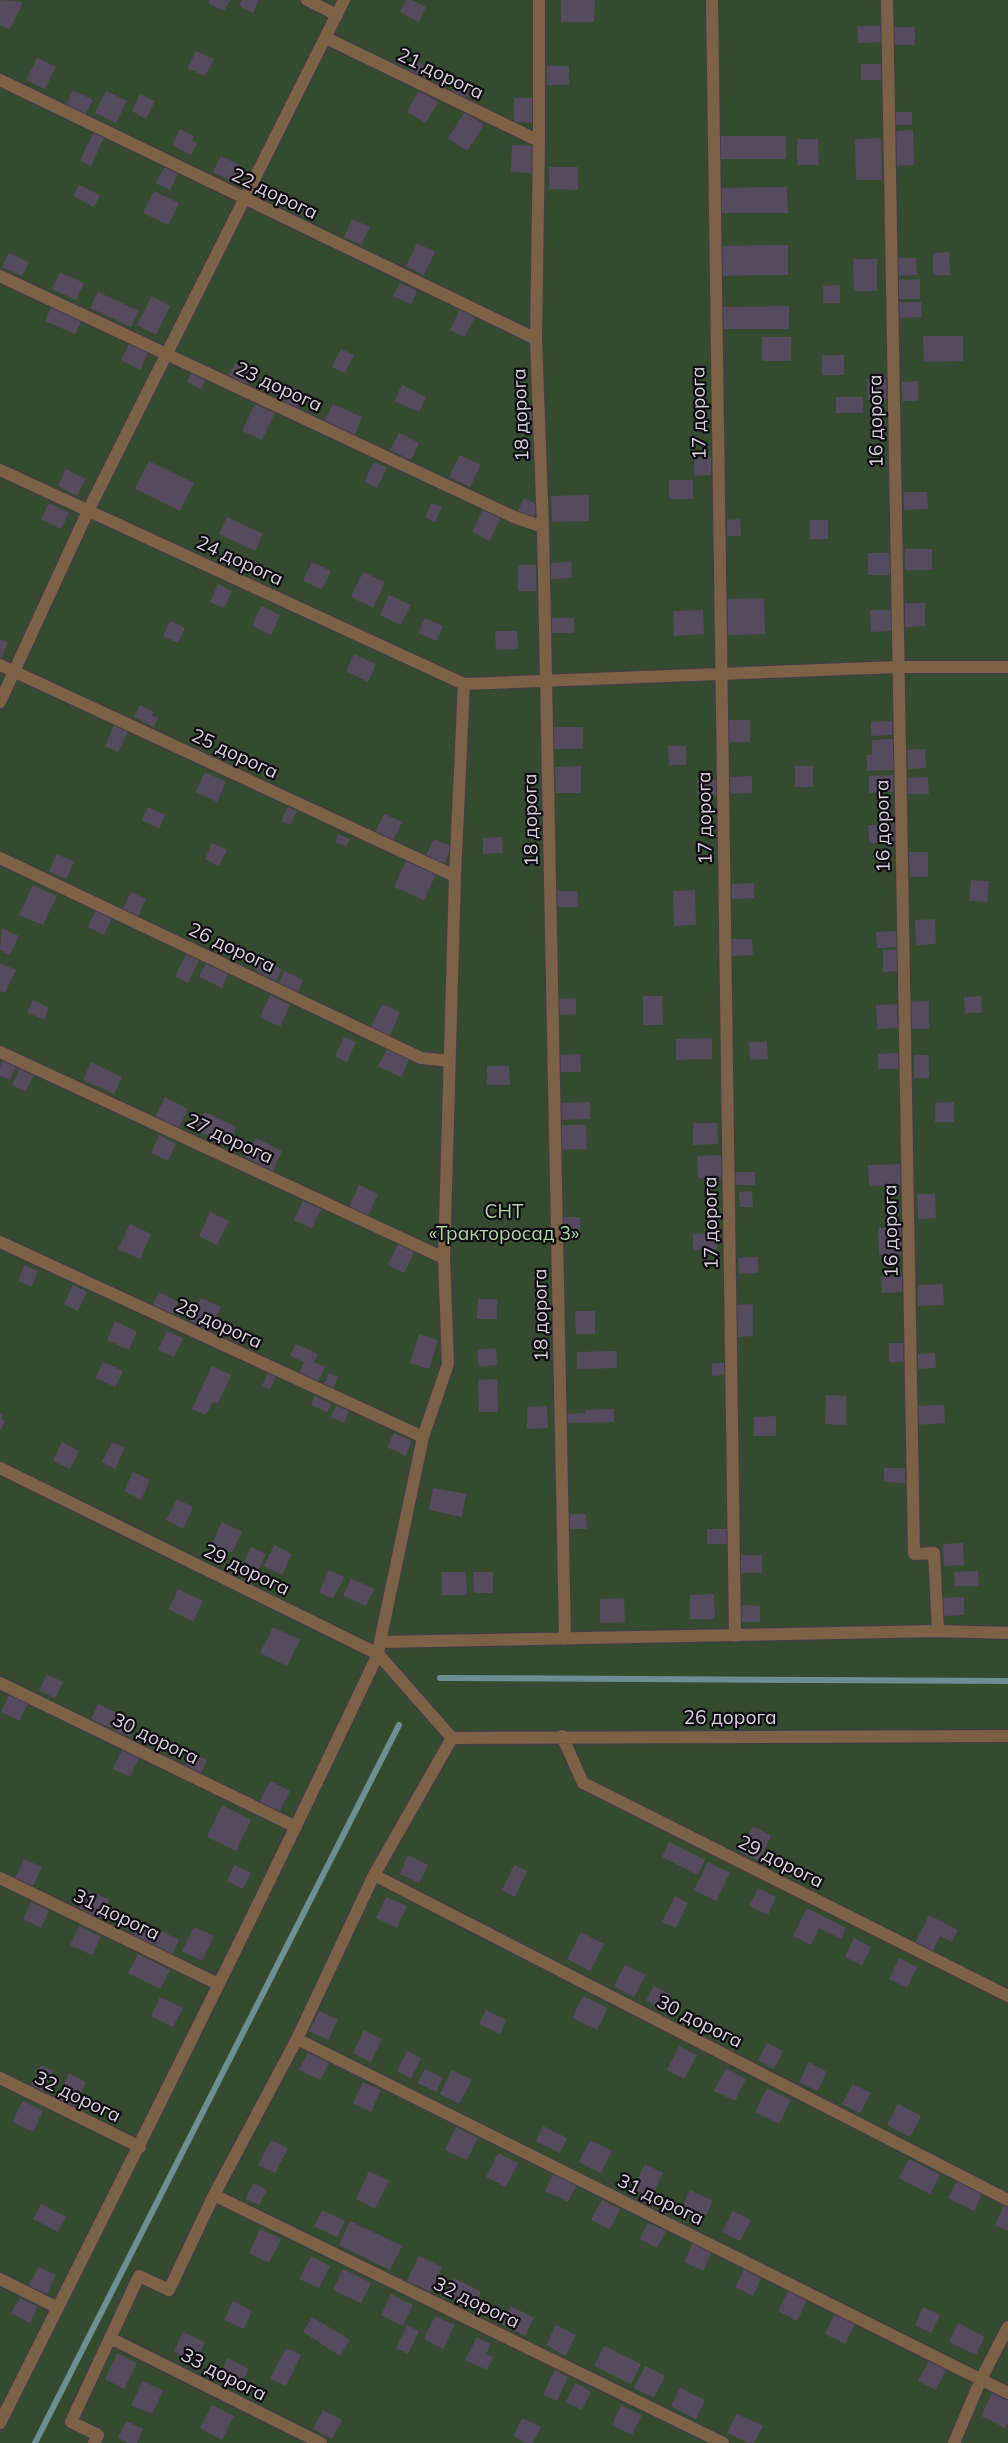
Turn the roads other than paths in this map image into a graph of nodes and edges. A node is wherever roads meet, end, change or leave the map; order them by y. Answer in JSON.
{"nodes":[{"id":1,"x":307,"y":0,"type":"edge"},
{"id":2,"x":344,"y":0,"type":"edge"},
{"id":3,"x":539,"y":0,"type":"edge"},
{"id":4,"x":712,"y":0,"type":"edge"},
{"id":5,"x":887,"y":0,"type":"edge"},
{"id":6,"x":336,"y":15,"type":"junction"},
{"id":7,"x":326,"y":38,"type":"junction"},
{"id":8,"x":0,"y":80,"type":"edge"},
{"id":9,"x":540,"y":141,"type":"junction"},
{"id":10,"x":244,"y":199,"type":"junction"},
{"id":11,"x":0,"y":276,"type":"edge"},
{"id":12,"x":536,"y":339,"type":"junction"},
{"id":13,"x":167,"y":354,"type":"junction"},
{"id":14,"x":0,"y":470,"type":"edge"},
{"id":15,"x":88,"y":511,"type":"junction"},
{"id":16,"x":543,"y":527,"type":"junction"},
{"id":17,"x":0,"y":665,"type":"edge"},
{"id":18,"x":898,"y":666,"type":"junction"},
{"id":19,"x":1008,"y":667,"type":"edge"},
{"id":20,"x":14,"y":672,"type":"junction"},
{"id":21,"x":720,"y":673,"type":"junction"},
{"id":22,"x":546,"y":680,"type":"junction"},
{"id":23,"x":464,"y":684,"type":"junction"},
{"id":24,"x":0,"y":702,"type":"edge"},
{"id":25,"x":0,"y":858,"type":"edge"},
{"id":26,"x":455,"y":876,"type":"junction"},
{"id":27,"x":0,"y":1052,"type":"edge"},
{"id":28,"x":450,"y":1061,"type":"junction"},
{"id":29,"x":0,"y":1242,"type":"edge"},
{"id":30,"x":444,"y":1258,"type":"junction"},
{"id":31,"x":423,"y":1437,"type":"junction"},
{"id":32,"x":0,"y":1468,"type":"edge"},
{"id":33,"x":938,"y":1631,"type":"junction"},
{"id":34,"x":1008,"y":1633,"type":"edge"},
{"id":35,"x":736,"y":1636,"type":"junction"},
{"id":36,"x":565,"y":1639,"type":"junction"},
{"id":37,"x":379,"y":1648,"type":"junction"},
{"id":38,"x":0,"y":1683,"type":"edge"},
{"id":39,"x":562,"y":1736,"type":"junction"},
{"id":40,"x":1008,"y":1736,"type":"edge"},
{"id":41,"x":452,"y":1738,"type":"junction"},
{"id":42,"x":296,"y":1827,"type":"junction"},
{"id":43,"x":374,"y":1875,"type":"junction"},
{"id":44,"x":0,"y":1878,"type":"edge"},
{"id":45,"x":218,"y":1984,"type":"junction"},
{"id":46,"x":1008,"y":1996,"type":"edge"},
{"id":47,"x":297,"y":2039,"type":"junction"},
{"id":48,"x":0,"y":2078,"type":"edge"},
{"id":49,"x":140,"y":2147,"type":"junction"},
{"id":50,"x":214,"y":2195,"type":"junction"},
{"id":51,"x":1008,"y":2200,"type":"edge"},
{"id":52,"x":0,"y":2279,"type":"edge"},
{"id":53,"x":58,"y":2308,"type":"junction"},
{"id":54,"x":1008,"y":2327,"type":"edge"},
{"id":55,"x":110,"y":2338,"type":"junction"},
{"id":56,"x":981,"y":2379,"type":"junction"},
{"id":57,"x":1008,"y":2392,"type":"edge"},
{"id":58,"x":0,"y":2424,"type":"edge"},
{"id":59,"x":94,"y":2443,"type":"edge"},
{"id":60,"x":321,"y":2443,"type":"edge"},
{"id":61,"x":723,"y":2443,"type":"edge"},
{"id":62,"x":954,"y":2443,"type":"edge"}],
"edges":[{"from":1,"to":6,"type":"street"},
{"from":2,"to":6,"type":"street"},
{"from":3,"to":9,"type":"street","name":"18 дорога"},
{"from":4,"to":21,"type":"street","name":"17 дорога"},
{"from":5,"to":18,"type":"street","name":"16 дорога"},
{"from":6,"to":7,"type":"street"},
{"from":7,"to":9,"type":"street","name":"21 дорога"},
{"from":7,"to":10,"type":"street"},
{"from":8,"to":10,"type":"street","name":"22 дорога"},
{"from":9,"to":12,"type":"street","name":"18 дорога"},
{"from":10,"to":12,"type":"street","name":"22 дорога"},
{"from":10,"to":13,"type":"street"},
{"from":11,"to":13,"type":"street","name":"23 дорога"},
{"from":12,"to":16,"type":"street","name":"18 дорога"},
{"from":13,"to":15,"type":"street"},
{"from":13,"to":16,"type":"street","name":"23 дорога"},
{"from":14,"to":15,"type":"street","name":"24 дорога"},
{"from":15,"to":20,"type":"street"},
{"from":15,"to":23,"type":"street","name":"24 дорога"},
{"from":16,"to":22,"type":"street","name":"18 дорога"},
{"from":17,"to":20,"type":"street","name":"25 дорога"},
{"from":18,"to":19,"type":"street"},
{"from":18,"to":21,"type":"street"},
{"from":18,"to":33,"type":"street","name":"16 дорога"},
{"from":20,"to":24,"type":"street"},
{"from":20,"to":26,"type":"street","name":"25 дорога"},
{"from":21,"to":22,"type":"street"},
{"from":21,"to":35,"type":"street","name":"17 дорога"},
{"from":22,"to":23,"type":"street"},
{"from":22,"to":36,"type":"street","name":"18 дорога"},
{"from":23,"to":26,"type":"street"},
{"from":25,"to":28,"type":"street","name":"26 дорога"},
{"from":26,"to":28,"type":"street"},
{"from":27,"to":30,"type":"street","name":"27 дорога"},
{"from":28,"to":30,"type":"street"},
{"from":29,"to":31,"type":"street","name":"28 дорога"},
{"from":30,"to":31,"type":"street"},
{"from":31,"to":37,"type":"street"},
{"from":32,"to":37,"type":"street","name":"29 дорога"},
{"from":33,"to":34,"type":"street"},
{"from":33,"to":35,"type":"street"},
{"from":35,"to":36,"type":"street"},
{"from":36,"to":37,"type":"street"},
{"from":37,"to":41,"type":"street","name":"29 дорога"},
{"from":37,"to":42,"type":"street"},
{"from":38,"to":42,"type":"street","name":"30 дорога"},
{"from":39,"to":40,"type":"street","name":"26 дорога"},
{"from":39,"to":41,"type":"street","name":"26 дорога"},
{"from":39,"to":46,"type":"street","name":"29 дорога"},
{"from":41,"to":43,"type":"street"},
{"from":42,"to":45,"type":"street"},
{"from":43,"to":47,"type":"street"},
{"from":43,"to":51,"type":"street","name":"30 дорога"},
{"from":44,"to":45,"type":"street","name":"31 дорога"},
{"from":45,"to":49,"type":"street"},
{"from":47,"to":50,"type":"street"},
{"from":47,"to":56,"type":"street","name":"31 дорога"},
{"from":48,"to":49,"type":"street","name":"32 дорога"},
{"from":49,"to":53,"type":"street"},
{"from":50,"to":55,"type":"street"},
{"from":50,"to":61,"type":"street","name":"32 дорога"},
{"from":52,"to":53,"type":"street"},
{"from":53,"to":58,"type":"street"},
{"from":54,"to":56,"type":"street"},
{"from":55,"to":59,"type":"street"},
{"from":55,"to":60,"type":"street","name":"33 дорога"},
{"from":56,"to":57,"type":"street","name":"31 дорога"},
{"from":56,"to":62,"type":"street"}]}
